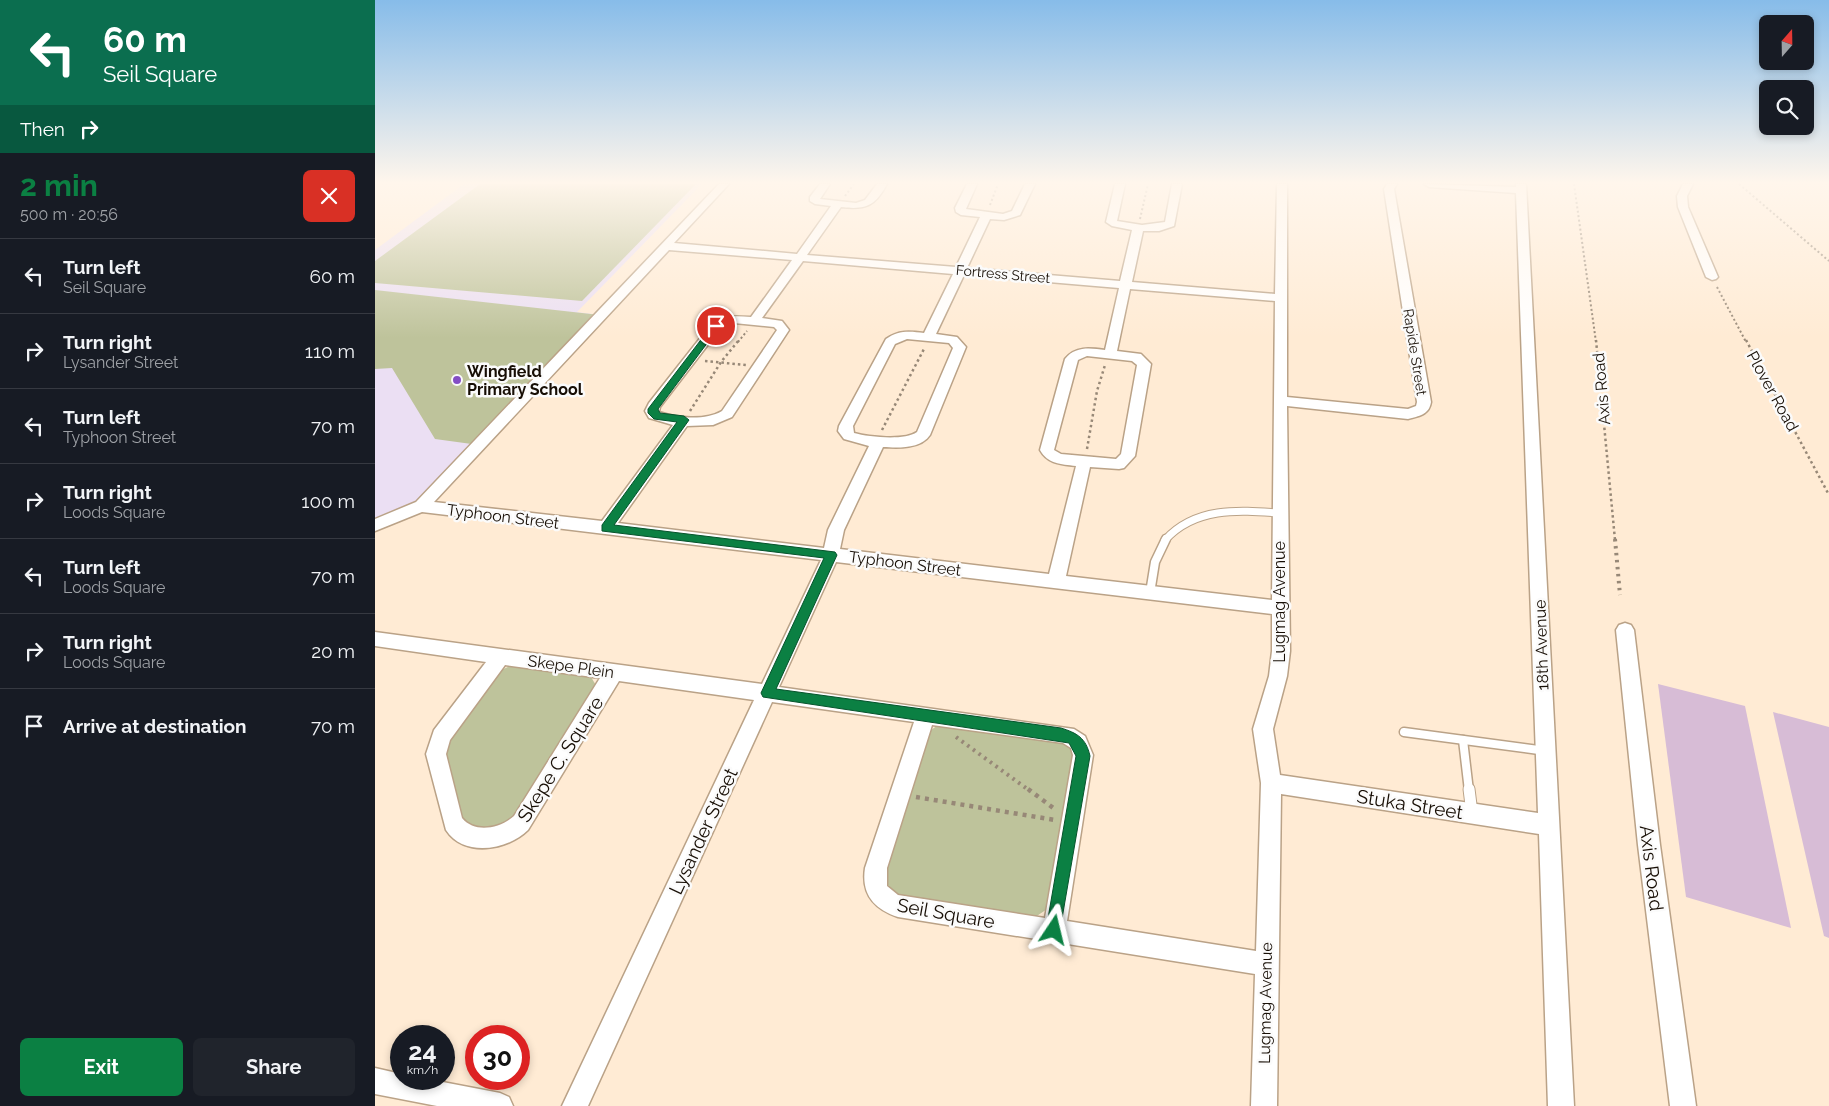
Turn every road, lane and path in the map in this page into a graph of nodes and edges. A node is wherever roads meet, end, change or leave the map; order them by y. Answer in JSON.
{"nodes":[{"id":1,"x":675,"y":236,"type":"edge"},
{"id":2,"x":815,"y":236,"type":"edge"},
{"id":3,"x":976,"y":236,"type":"edge"},
{"id":4,"x":1136,"y":236,"type":"edge"},
{"id":5,"x":1282,"y":236,"type":"edge"},
{"id":6,"x":1397,"y":236,"type":"edge"},
{"id":7,"x":1523,"y":236,"type":"edge"},
{"id":8,"x":1582,"y":236,"type":"edge"},
{"id":9,"x":1695,"y":236,"type":"edge"},
{"id":10,"x":1799,"y":236,"type":"edge"},
{"id":11,"x":665,"y":246,"type":"junction"},
{"id":12,"x":800,"y":257,"type":"junction"},
{"id":13,"x":1829,"y":261,"type":"edge"},
{"id":14,"x":960,"y":271,"type":"junction"},
{"id":15,"x":1714,"y":281,"type":"joint"},
{"id":16,"x":1125,"y":285,"type":"junction"},
{"id":17,"x":1281,"y":298,"type":"junction"},
{"id":18,"x":754,"y":321,"type":"junction"},
{"id":19,"x":928,"y":338,"type":"junction"},
{"id":20,"x":1110,"y":354,"type":"junction"},
{"id":21,"x":689,"y":360,"type":"junction"},
{"id":22,"x":721,"y":362,"type":"junction"},
{"id":23,"x":760,"y":366,"type":"junction"},
{"id":24,"x":1280,"y":401,"type":"junction"},
{"id":25,"x":684,"y":420,"type":"junction"},
{"id":26,"x":879,"y":440,"type":"junction"},
{"id":27,"x":1084,"y":462,"type":"junction"},
{"id":28,"x":1829,"y":495,"type":"edge"},
{"id":29,"x":421,"y":506,"type":"junction"},
{"id":30,"x":1279,"y":514,"type":"junction"},
{"id":31,"x":375,"y":524,"type":"edge"},
{"id":32,"x":606,"y":528,"type":"junction"},
{"id":33,"x":831,"y":555,"type":"junction"},
{"id":34,"x":1056,"y":581,"type":"junction"},
{"id":35,"x":1151,"y":592,"type":"junction"},
{"id":36,"x":1620,"y":595,"type":"dead end"},
{"id":37,"x":1281,"y":608,"type":"junction"},
{"id":38,"x":1625,"y":630,"type":"dead end"},
{"id":39,"x":375,"y":639,"type":"edge"},
{"id":40,"x":501,"y":656,"type":"junction"},
{"id":41,"x":615,"y":672,"type":"junction"},
{"id":42,"x":768,"y":693,"type":"junction"},
{"id":43,"x":926,"y":715,"type":"junction"},
{"id":44,"x":1404,"y":732,"type":"dead end"},
{"id":45,"x":1463,"y":740,"type":"junction"},
{"id":46,"x":1546,"y":751,"type":"junction"},
{"id":47,"x":1271,"y":783,"type":"junction"},
{"id":48,"x":900,"y":795,"type":"junction"},
{"id":49,"x":1472,"y":813,"type":"junction"},
{"id":50,"x":1072,"y":822,"type":"junction"},
{"id":51,"x":1549,"y":825,"type":"junction"},
{"id":52,"x":1054,"y":930,"type":"junction"},
{"id":53,"x":1265,"y":964,"type":"junction"},
{"id":54,"x":375,"y":1081,"type":"edge"},
{"id":55,"x":500,"y":1106,"type":"edge"},
{"id":56,"x":575,"y":1106,"type":"edge"},
{"id":57,"x":1264,"y":1106,"type":"edge"},
{"id":58,"x":1561,"y":1106,"type":"edge"},
{"id":59,"x":1683,"y":1106,"type":"edge"}],
"edges":[{"from":1,"to":11,"type":"street"},
{"from":2,"to":12,"type":"street"},
{"from":3,"to":14,"type":"street"},
{"from":4,"to":16,"type":"street"},
{"from":5,"to":17,"type":"street","name":"Lugmag Avenue"},
{"from":6,"to":24,"type":"street","name":"Rapide Street"},
{"from":7,"to":46,"type":"street","name":"18th Avenue"},
{"from":8,"to":36,"type":"path","name":"Axis Road"},
{"from":9,"to":15,"type":"street"},
{"from":10,"to":13,"type":"path"},
{"from":11,"to":12,"type":"street","name":"Fortress Street"},
{"from":11,"to":29,"type":"street"},
{"from":12,"to":14,"type":"street","name":"Fortress Street"},
{"from":12,"to":18,"type":"street"},
{"from":14,"to":16,"type":"street","name":"Fortress Street"},
{"from":14,"to":19,"type":"street"},
{"from":15,"to":28,"type":"path","name":"Plover Road"},
{"from":16,"to":17,"type":"street","name":"Fortress Street"},
{"from":16,"to":20,"type":"street"},
{"from":17,"to":24,"type":"street","name":"Lugmag Avenue"},
{"from":18,"to":21,"type":"street"},
{"from":18,"to":22,"type":"path"},
{"from":18,"to":23,"type":"street"},
{"from":19,"to":26,"type":"path"},
{"from":19,"to":26,"type":"street"},
{"from":19,"to":26,"type":"street"},
{"from":20,"to":27,"type":"path"},
{"from":20,"to":27,"type":"street"},
{"from":20,"to":27,"type":"street"},
{"from":21,"to":22,"type":"path"},
{"from":21,"to":25,"type":"street"},
{"from":22,"to":23,"type":"path"},
{"from":22,"to":25,"type":"path"},
{"from":23,"to":25,"type":"street"},
{"from":24,"to":30,"type":"street","name":"Lugmag Avenue"},
{"from":25,"to":32,"type":"street"},
{"from":26,"to":33,"type":"street","name":"Lysander Street"},
{"from":27,"to":34,"type":"street"},
{"from":29,"to":31,"type":"street"},
{"from":29,"to":32,"type":"street","name":"Typhoon Street"},
{"from":30,"to":35,"type":"lane"},
{"from":30,"to":37,"type":"street","name":"Lugmag Avenue"},
{"from":32,"to":33,"type":"street","name":"Typhoon Street"},
{"from":33,"to":34,"type":"street","name":"Typhoon Street"},
{"from":33,"to":42,"type":"street","name":"Lysander Street"},
{"from":34,"to":35,"type":"street","name":"Typhoon Street"},
{"from":35,"to":37,"type":"street","name":"Typhoon Street"},
{"from":37,"to":47,"type":"street","name":"Lugmag Avenue"},
{"from":38,"to":59,"type":"street","name":"Axis Road"},
{"from":39,"to":40,"type":"street","name":"Skepe Plein"},
{"from":40,"to":41,"type":"street","name":"Skepe Plein"},
{"from":40,"to":41,"type":"street","name":"Skepe C. Square"},
{"from":41,"to":42,"type":"street","name":"Skepe Plein"},
{"from":42,"to":43,"type":"street"},
{"from":42,"to":56,"type":"street","name":"Lysander Street"},
{"from":43,"to":48,"type":"street","name":"Seil Square"},
{"from":43,"to":50,"type":"path"},
{"from":43,"to":50,"type":"street"},
{"from":44,"to":45,"type":"lane"},
{"from":45,"to":46,"type":"lane"},
{"from":45,"to":49,"type":"lane"},
{"from":46,"to":51,"type":"street","name":"18th Avenue"},
{"from":47,"to":49,"type":"street","name":"Stuka Street"},
{"from":47,"to":53,"type":"street","name":"Lugmag Avenue"},
{"from":48,"to":50,"type":"path"},
{"from":48,"to":52,"type":"street","name":"Seil Square"},
{"from":49,"to":51,"type":"street","name":"Stuka Street"},
{"from":50,"to":52,"type":"street"},
{"from":51,"to":58,"type":"street","name":"18th Avenue"},
{"from":52,"to":53,"type":"street","name":"Seil Square"},
{"from":53,"to":57,"type":"street","name":"Lugmag Avenue"},
{"from":54,"to":55,"type":"street"}]}
